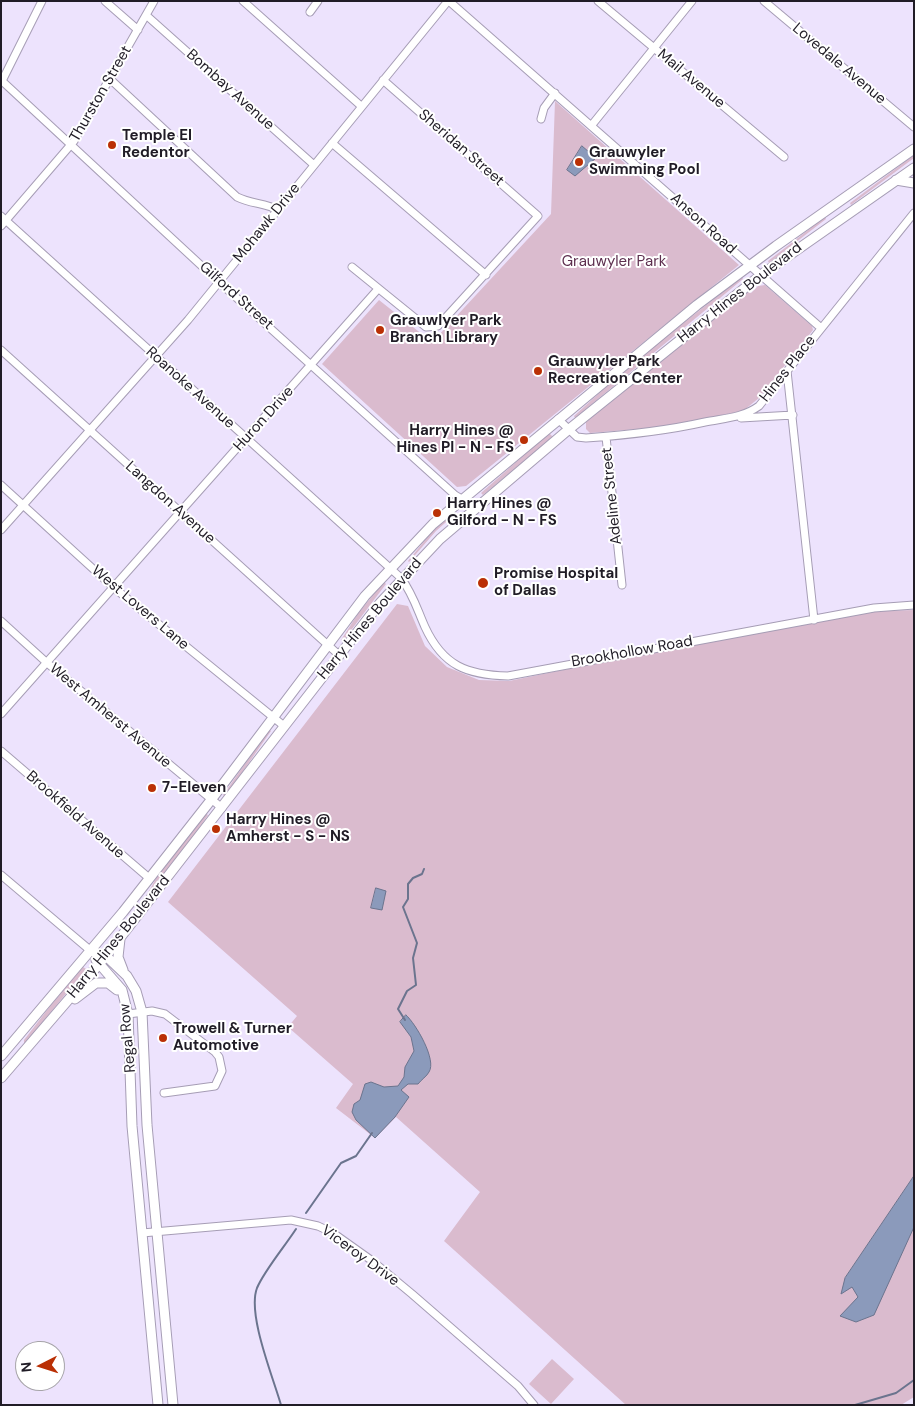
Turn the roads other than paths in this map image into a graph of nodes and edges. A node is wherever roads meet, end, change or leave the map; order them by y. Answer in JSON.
{"nodes":[{"id":1,"x":42,"y":1,"type":"edge"},
{"id":2,"x":105,"y":1,"type":"edge"},
{"id":3,"x":154,"y":1,"type":"edge"},
{"id":4,"x":244,"y":1,"type":"edge"},
{"id":5,"x":318,"y":1,"type":"edge"},
{"id":6,"x":449,"y":1,"type":"edge"},
{"id":7,"x":598,"y":1,"type":"edge"},
{"id":8,"x":692,"y":1,"type":"edge"},
{"id":9,"x":764,"y":1,"type":"edge"},
{"id":10,"x":310,"y":12,"type":"dead end"},
{"id":11,"x":146,"y":14,"type":"junction"},
{"id":12,"x":138,"y":30,"type":"junction"},
{"id":13,"x":653,"y":48,"type":"junction"},
{"id":14,"x":110,"y":79,"type":"junction"},
{"id":15,"x":2,"y":80,"type":"edge"},
{"id":16,"x":383,"y":80,"type":"junction"},
{"id":17,"x":555,"y":92,"type":"junction"},
{"id":18,"x":361,"y":106,"type":"junction"},
{"id":19,"x":541,"y":119,"type":"dead end"},
{"id":20,"x":591,"y":126,"type":"junction"},
{"id":21,"x":914,"y":127,"type":"edge"},
{"id":22,"x":332,"y":143,"type":"junction"},
{"id":23,"x":71,"y":145,"type":"junction"},
{"id":24,"x":914,"y":149,"type":"edge"},
{"id":25,"x":784,"y":157,"type":"dead end"},
{"id":26,"x":314,"y":165,"type":"junction"},
{"id":27,"x":914,"y":168,"type":"edge"},
{"id":28,"x":896,"y":180,"type":"junction"},
{"id":29,"x":914,"y":184,"type":"edge"},
{"id":30,"x":832,"y":206,"type":"junction"},
{"id":31,"x":278,"y":210,"type":"junction"},
{"id":32,"x":914,"y":212,"type":"edge"},
{"id":33,"x":840,"y":218,"type":"junction"},
{"id":34,"x":3,"y":221,"type":"edge"},
{"id":35,"x":749,"y":266,"type":"junction"},
{"id":36,"x":352,"y":267,"type":"dead end"},
{"id":37,"x":486,"y":275,"type":"junction"},
{"id":38,"x":760,"y":275,"type":"junction"},
{"id":39,"x":220,"y":282,"type":"junction"},
{"id":40,"x":378,"y":289,"type":"junction"},
{"id":41,"x":821,"y":328,"type":"junction"},
{"id":42,"x":1,"y":350,"type":"edge"},
{"id":43,"x":155,"y":357,"type":"junction"},
{"id":44,"x":312,"y":364,"type":"junction"},
{"id":45,"x":787,"y":371,"type":"junction"},
{"id":46,"x":794,"y":416,"type":"junction"},
{"id":47,"x":738,"y":417,"type":"junction"},
{"id":48,"x":558,"y":419,"type":"junction"},
{"id":49,"x":568,"y":430,"type":"junction"},
{"id":50,"x":90,"y":431,"type":"junction"},
{"id":51,"x":606,"y":437,"type":"junction"},
{"id":52,"x":246,"y":438,"type":"junction"},
{"id":53,"x":1,"y":485,"type":"edge"},
{"id":54,"x":461,"y":499,"type":"junction"},
{"id":55,"x":23,"y":505,"type":"junction"},
{"id":56,"x":475,"y":508,"type":"junction"},
{"id":57,"x":180,"y":512,"type":"junction"},
{"id":58,"x":1,"y":530,"type":"edge"},
{"id":59,"x":390,"y":568,"type":"junction"},
{"id":60,"x":401,"y":578,"type":"junction"},
{"id":61,"x":622,"y":585,"type":"dead end"},
{"id":62,"x":113,"y":587,"type":"junction"},
{"id":63,"x":914,"y":605,"type":"edge"},
{"id":64,"x":814,"y":620,"type":"junction"},
{"id":65,"x":1,"y":621,"type":"edge"},
{"id":66,"x":327,"y":645,"type":"junction"},
{"id":67,"x":339,"y":655,"type":"junction"},
{"id":68,"x":46,"y":662,"type":"junction"},
{"id":69,"x":1,"y":714,"type":"edge"},
{"id":70,"x":272,"y":717,"type":"junction"},
{"id":71,"x":284,"y":726,"type":"junction"},
{"id":72,"x":1,"y":751,"type":"edge"},
{"id":73,"x":211,"y":800,"type":"junction"},
{"id":74,"x":222,"y":808,"type":"junction"},
{"id":75,"x":1,"y":874,"type":"edge"},
{"id":76,"x":149,"y":878,"type":"junction"},
{"id":77,"x":120,"y":938,"type":"junction"},
{"id":78,"x":91,"y":951,"type":"junction"},
{"id":79,"x":106,"y":956,"type":"junction"},
{"id":80,"x":98,"y":965,"type":"junction"},
{"id":81,"x":126,"y":976,"type":"junction"},
{"id":82,"x":125,"y":997,"type":"junction"},
{"id":83,"x":142,"y":1012,"type":"junction"},
{"id":84,"x":57,"y":1013,"type":"junction"},
{"id":85,"x":128,"y":1014,"type":"junction"},
{"id":86,"x":31,"y":1023,"type":"junction"},
{"id":87,"x":23,"y":1053,"type":"junction"},
{"id":88,"x":130,"y":1055,"type":"junction"},
{"id":89,"x":1,"y":1056,"type":"edge"},
{"id":90,"x":1,"y":1078,"type":"edge"},
{"id":91,"x":164,"y":1093,"type":"dead end"},
{"id":92,"x":146,"y":1094,"type":"junction"},
{"id":93,"x":149,"y":1146,"type":"junction"},
{"id":94,"x":134,"y":1147,"type":"junction"},
{"id":95,"x":157,"y":1231,"type":"junction"},
{"id":96,"x":142,"y":1233,"type":"junction"},
{"id":97,"x":167,"y":1340,"type":"junction"},
{"id":98,"x":152,"y":1341,"type":"junction"},
{"id":99,"x":158,"y":1405,"type":"edge"},
{"id":100,"x":173,"y":1405,"type":"edge"},
{"id":101,"x":534,"y":1405,"type":"edge"}],
"edges":[{"from":1,"to":15,"type":"street"},
{"from":2,"to":12,"type":"street"},
{"from":3,"to":11,"type":"street","name":"Thurston Street"},
{"from":4,"to":18,"type":"street"},
{"from":5,"to":10,"type":"street"},
{"from":6,"to":16,"type":"street","name":"Mohawk Drive"},
{"from":6,"to":17,"type":"street","name":"Anson Road"},
{"from":7,"to":13,"type":"street","name":"Mail Avenue"},
{"from":8,"to":13,"type":"street"},
{"from":9,"to":21,"type":"street","name":"Lovedale Avenue"},
{"from":11,"to":12,"type":"street","name":"Thurston Street"},
{"from":11,"to":26,"type":"street","name":"Bombay Avenue"},
{"from":12,"to":14,"type":"street","name":"Thurston Street"},
{"from":13,"to":20,"type":"street"},
{"from":13,"to":25,"type":"street","name":"Mail Avenue"},
{"from":14,"to":23,"type":"street","name":"Thurston Street"},
{"from":14,"to":31,"type":"street"},
{"from":15,"to":23,"type":"street","name":"Gilford Street"},
{"from":16,"to":18,"type":"street","name":"Mohawk Drive"},
{"from":16,"to":37,"type":"street","name":"Sheridan Street"},
{"from":17,"to":19,"type":"street"},
{"from":17,"to":20,"type":"street","name":"Anson Road"},
{"from":18,"to":22,"type":"street","name":"Mohawk Drive"},
{"from":20,"to":35,"type":"street","name":"Anson Road"},
{"from":22,"to":26,"type":"street","name":"Mohawk Drive"},
{"from":22,"to":37,"type":"street"},
{"from":23,"to":34,"type":"street","name":"Thurston Street"},
{"from":23,"to":39,"type":"street","name":"Gilford Street"},
{"from":24,"to":30,"type":"main road","name":"Harry Hines Boulevard"},
{"from":26,"to":31,"type":"street","name":"Mohawk Drive"},
{"from":27,"to":28,"type":"main road","name":"Harry Hines Boulevard"},
{"from":28,"to":29,"type":"main road"},
{"from":28,"to":33,"type":"main road","name":"Harry Hines Boulevard"},
{"from":30,"to":33,"type":"main road"},
{"from":30,"to":35,"type":"main road","name":"Harry Hines Boulevard"},
{"from":31,"to":39,"type":"street","name":"Mohawk Drive"},
{"from":32,"to":41,"type":"street","name":"Hines Place"},
{"from":33,"to":38,"type":"main road","name":"Harry Hines Boulevard"},
{"from":34,"to":43,"type":"street","name":"Roanoke Avenue"},
{"from":35,"to":38,"type":"street","name":"Anson Road"},
{"from":35,"to":48,"type":"main road","name":"Harry Hines Boulevard"},
{"from":36,"to":40,"type":"street"},
{"from":37,"to":40,"type":"street"},
{"from":38,"to":41,"type":"street","name":"Anson Road"},
{"from":38,"to":49,"type":"main road","name":"Harry Hines Boulevard"},
{"from":39,"to":43,"type":"street","name":"Mohawk Drive"},
{"from":39,"to":44,"type":"street","name":"Gilford Street"},
{"from":40,"to":44,"type":"street","name":"Huron Drive"},
{"from":41,"to":45,"type":"street","name":"Hines Place"},
{"from":42,"to":50,"type":"street","name":"Langdon Avenue"},
{"from":43,"to":50,"type":"street","name":"Mohawk Drive"},
{"from":43,"to":52,"type":"street","name":"Roanoke Avenue"},
{"from":44,"to":52,"type":"street","name":"Huron Drive"},
{"from":44,"to":54,"type":"street","name":"Gilford Street"},
{"from":45,"to":46,"type":"street"},
{"from":45,"to":47,"type":"street","name":"Hines Place"},
{"from":46,"to":47,"type":"street"},
{"from":46,"to":64,"type":"street"},
{"from":47,"to":51,"type":"street","name":"Hines Place"},
{"from":48,"to":49,"type":"street","name":"Hines Place"},
{"from":48,"to":54,"type":"main road","name":"Harry Hines Boulevard"},
{"from":49,"to":51,"type":"street","name":"Hines Place"},
{"from":49,"to":56,"type":"main road","name":"Harry Hines Boulevard"},
{"from":50,"to":55,"type":"street","name":"Mohawk Drive"},
{"from":50,"to":57,"type":"street","name":"Langdon Avenue"},
{"from":51,"to":61,"type":"street","name":"Adeline Street"},
{"from":52,"to":57,"type":"street","name":"Huron Drive"},
{"from":52,"to":59,"type":"street","name":"Roanoke Avenue"},
{"from":53,"to":55,"type":"street","name":"West Lovers Lane"},
{"from":54,"to":56,"type":"street","name":"Gilford Street"},
{"from":54,"to":59,"type":"main road","name":"Harry Hines Boulevard"},
{"from":55,"to":58,"type":"street","name":"Mohawk Drive"},
{"from":55,"to":62,"type":"street","name":"West Lovers Lane"},
{"from":56,"to":60,"type":"main road","name":"Harry Hines Boulevard"},
{"from":57,"to":62,"type":"street","name":"Huron Drive"},
{"from":57,"to":66,"type":"street","name":"Langdon Avenue"},
{"from":59,"to":60,"type":"street","name":"Roanoke Avenue"},
{"from":59,"to":66,"type":"main road","name":"Harry Hines Boulevard"},
{"from":60,"to":64,"type":"street","name":"Brookhollow Road"},
{"from":60,"to":67,"type":"main road","name":"Harry Hines Boulevard"},
{"from":62,"to":68,"type":"street","name":"Huron Drive"},
{"from":62,"to":70,"type":"street","name":"West Lovers Lane"},
{"from":63,"to":64,"type":"street","name":"Brookhollow Road"},
{"from":65,"to":68,"type":"street","name":"West Amherst Avenue"},
{"from":66,"to":67,"type":"street","name":"Langdon Avenue"},
{"from":66,"to":70,"type":"main road","name":"Harry Hines Boulevard"},
{"from":67,"to":71,"type":"main road","name":"Harry Hines Boulevard"},
{"from":68,"to":69,"type":"street","name":"Huron Drive"},
{"from":68,"to":73,"type":"street","name":"West Amherst Avenue"},
{"from":70,"to":71,"type":"street","name":"West Lovers Lane"},
{"from":70,"to":73,"type":"main road","name":"Harry Hines Boulevard"},
{"from":71,"to":74,"type":"main road","name":"Harry Hines Boulevard"},
{"from":72,"to":76,"type":"street","name":"Brookfield Avenue"},
{"from":73,"to":74,"type":"street","name":"West Amherst Avenue"},
{"from":73,"to":76,"type":"main road","name":"Harry Hines Boulevard"},
{"from":74,"to":77,"type":"main road","name":"Harry Hines Boulevard"},
{"from":75,"to":78,"type":"street"},
{"from":76,"to":78,"type":"main road","name":"Harry Hines Boulevard"},
{"from":77,"to":79,"type":"main road","name":"Harry Hines Boulevard"},
{"from":77,"to":81,"type":"main road"},
{"from":78,"to":79,"type":"main road","name":"Regal Row"},
{"from":78,"to":80,"type":"main road","name":"Regal Row"},
{"from":78,"to":86,"type":"main road","name":"Harry Hines Boulevard"},
{"from":79,"to":80,"type":"main road","name":"Harry Hines Boulevard"},
{"from":79,"to":81,"type":"main road","name":"Regal Row"},
{"from":80,"to":82,"type":"main road","name":"Regal Row"},
{"from":80,"to":84,"type":"main road","name":"Harry Hines Boulevard"},
{"from":81,"to":83,"type":"main road","name":"Regal Row"},
{"from":82,"to":84,"type":"main road"},
{"from":82,"to":85,"type":"main road","name":"Regal Row"},
{"from":83,"to":85,"type":"street"},
{"from":83,"to":91,"type":"street"},
{"from":83,"to":92,"type":"main road","name":"Regal Row"},
{"from":84,"to":87,"type":"main road","name":"Harry Hines Boulevard"},
{"from":85,"to":88,"type":"main road","name":"Regal Row"},
{"from":86,"to":87,"type":"main road"},
{"from":86,"to":89,"type":"main road","name":"Harry Hines Boulevard"},
{"from":87,"to":90,"type":"main road","name":"Harry Hines Boulevard"},
{"from":88,"to":92,"type":"main road"},
{"from":88,"to":94,"type":"main road","name":"Regal Row"},
{"from":92,"to":93,"type":"main road","name":"Regal Row"},
{"from":93,"to":94,"type":"main road"},
{"from":93,"to":95,"type":"main road","name":"Regal Row"},
{"from":94,"to":96,"type":"main road","name":"Regal Row"},
{"from":95,"to":96,"type":"street","name":"Viceroy Drive"},
{"from":95,"to":97,"type":"main road","name":"Regal Row"},
{"from":95,"to":101,"type":"street","name":"Viceroy Drive"},
{"from":96,"to":98,"type":"main road","name":"Regal Row"},
{"from":97,"to":98,"type":"main road"},
{"from":97,"to":100,"type":"main road","name":"Regal Row"},
{"from":98,"to":99,"type":"main road","name":"Regal Row"}]}
